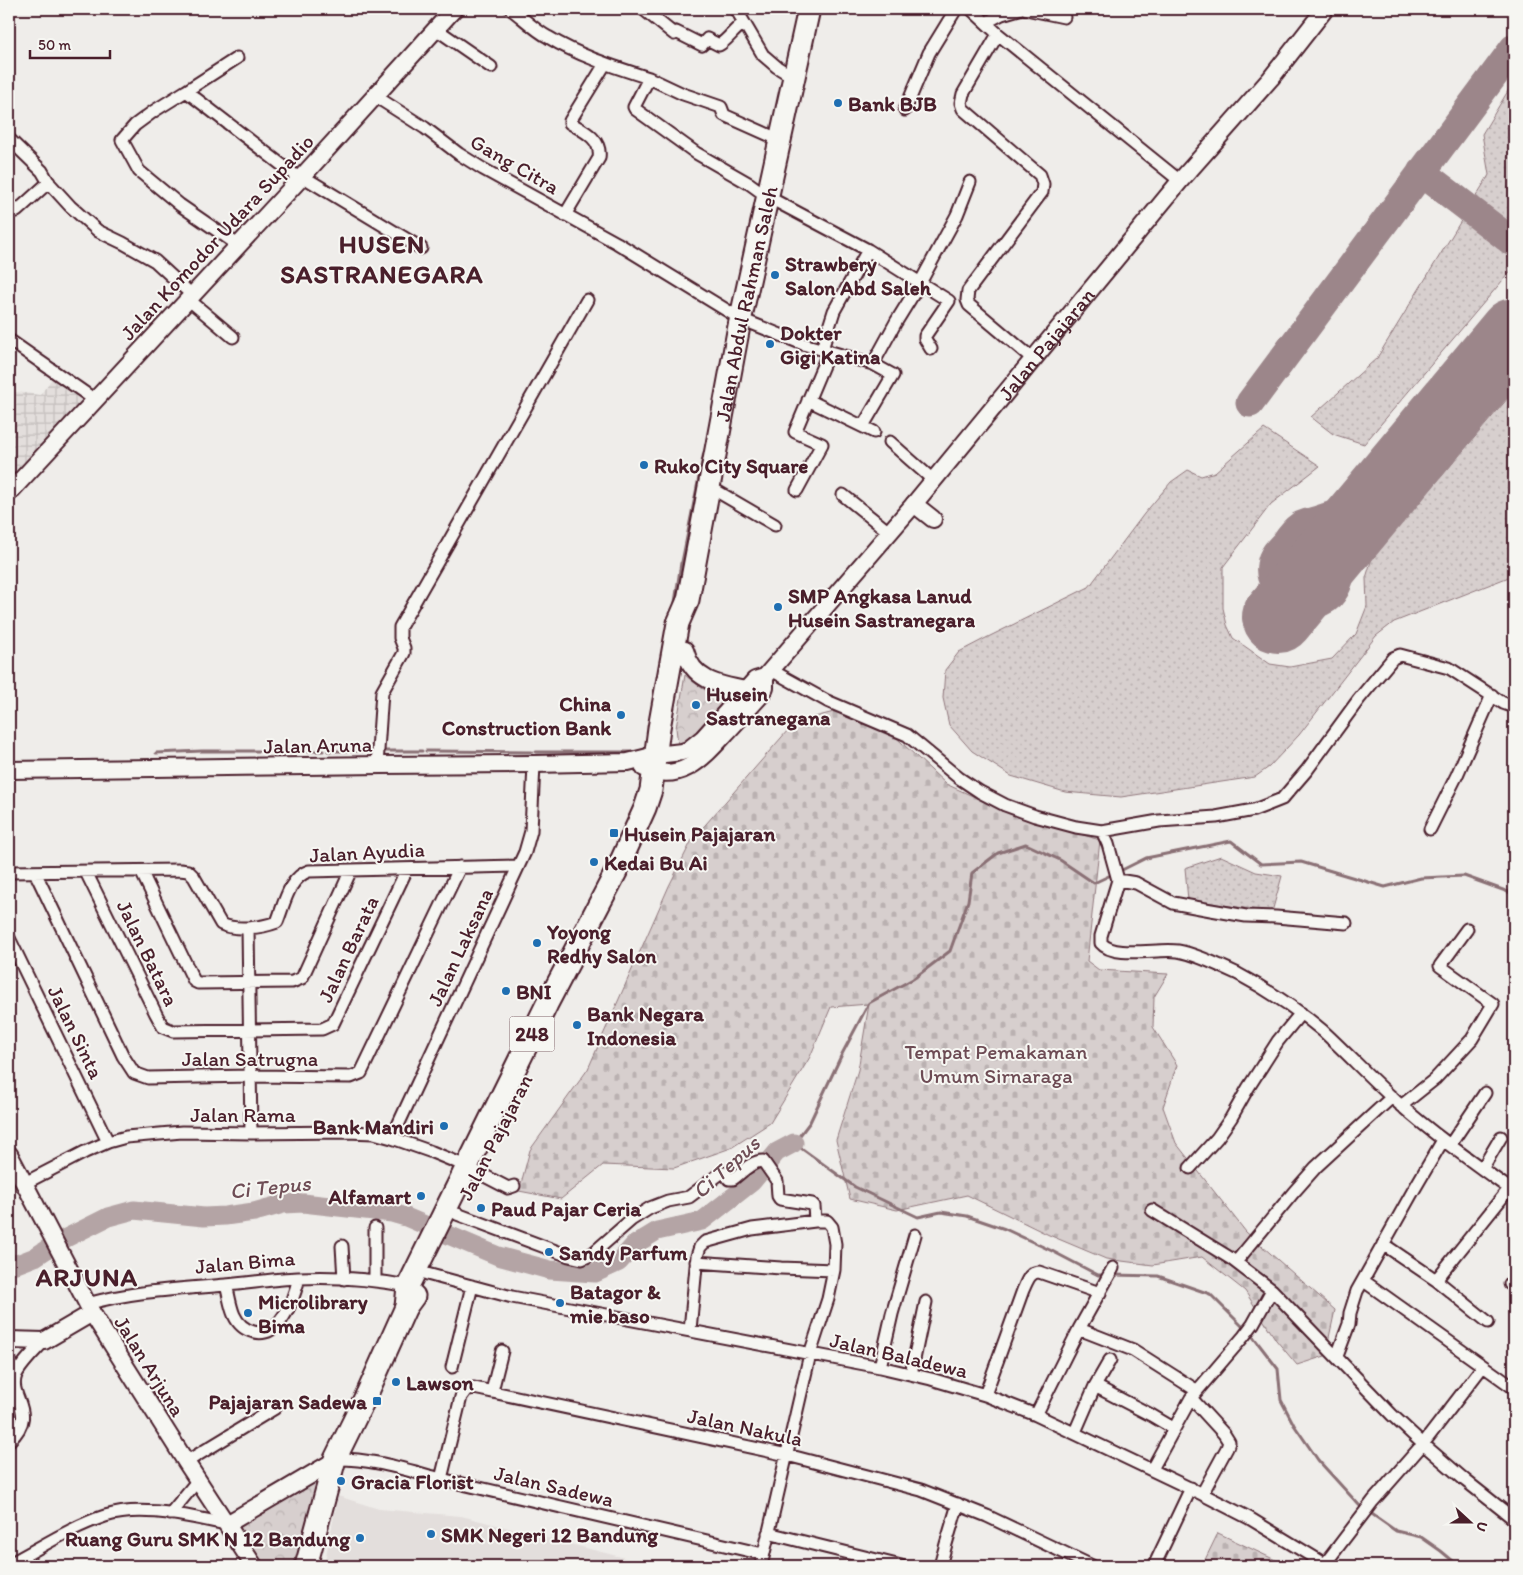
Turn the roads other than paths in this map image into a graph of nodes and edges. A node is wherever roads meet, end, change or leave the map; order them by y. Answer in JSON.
{"nodes":[{"id":1,"x":454,"y":9,"type":"edge"},
{"id":2,"x":511,"y":9,"type":"edge"},
{"id":3,"x":643,"y":9,"type":"edge"},
{"id":4,"x":736,"y":9,"type":"edge"},
{"id":5,"x":956,"y":9,"type":"edge"},
{"id":6,"x":971,"y":9,"type":"edge"},
{"id":7,"x":1019,"y":9,"type":"edge"},
{"id":8,"x":1026,"y":9,"type":"edge"},
{"id":9,"x":1325,"y":9,"type":"edge"},
{"id":10,"x":807,"y":10,"type":"edge"},
{"id":11,"x":1064,"y":17,"type":"dead end"},
{"id":12,"x":987,"y":22,"type":"junction"},
{"id":13,"x":744,"y":23,"type":"junction"},
{"id":14,"x":436,"y":29,"type":"junction"},
{"id":15,"x":998,"y":34,"type":"junction"},
{"id":16,"x":237,"y":58,"type":"dead end"},
{"id":17,"x":605,"y":64,"type":"junction"},
{"id":18,"x":491,"y":68,"type":"dead end"},
{"id":19,"x":793,"y":77,"type":"junction"},
{"id":20,"x":649,"y":78,"type":"junction"},
{"id":21,"x":186,"y":91,"type":"junction"},
{"id":22,"x":375,"y":96,"type":"junction"},
{"id":23,"x":905,"y":110,"type":"dead end"},
{"id":24,"x":9,"y":139,"type":"edge"},
{"id":25,"x":780,"y":140,"type":"junction"},
{"id":26,"x":301,"y":178,"type":"junction"},
{"id":27,"x":1180,"y":181,"type":"junction"},
{"id":28,"x":49,"y":182,"type":"junction"},
{"id":29,"x":970,"y":182,"type":"dead end"},
{"id":30,"x":768,"y":197,"type":"junction"},
{"id":31,"x":9,"y":204,"type":"edge"},
{"id":32,"x":565,"y":215,"type":"junction"},
{"id":33,"x":238,"y":245,"type":"junction"},
{"id":34,"x":421,"y":248,"type":"dead end"},
{"id":35,"x":868,"y":250,"type":"junction"},
{"id":36,"x":920,"y":283,"type":"junction"},
{"id":37,"x":190,"y":297,"type":"junction"},
{"id":38,"x":587,"y":300,"type":"dead end"},
{"id":39,"x":740,"y":319,"type":"junction"},
{"id":40,"x":233,"y":337,"type":"dead end"},
{"id":41,"x":9,"y":340,"type":"edge"},
{"id":42,"x":931,"y":349,"type":"dead end"},
{"id":43,"x":825,"y":350,"type":"junction"},
{"id":44,"x":1033,"y":359,"type":"junction"},
{"id":45,"x":873,"y":364,"type":"junction"},
{"id":46,"x":94,"y":400,"type":"junction"},
{"id":47,"x":808,"y":400,"type":"junction"},
{"id":48,"x":863,"y":426,"type":"junction"},
{"id":49,"x":874,"y":432,"type":"dead end"},
{"id":50,"x":890,"y":442,"type":"dead end"},
{"id":51,"x":933,"y":480,"type":"junction"},
{"id":52,"x":708,"y":486,"type":"junction"},
{"id":53,"x":797,"y":490,"type":"dead end"},
{"id":54,"x":9,"y":493,"type":"edge"},
{"id":55,"x":843,"y":495,"type":"dead end"},
{"id":56,"x":914,"y":504,"type":"junction"},
{"id":57,"x":932,"y":519,"type":"dead end"},
{"id":58,"x":775,"y":525,"type":"dead end"},
{"id":59,"x":889,"y":532,"type":"junction"},
{"id":60,"x":688,"y":600,"type":"junction"},
{"id":61,"x":684,"y":650,"type":"junction"},
{"id":62,"x":768,"y":674,"type":"junction"},
{"id":63,"x":746,"y":690,"type":"junction"},
{"id":64,"x":1492,"y":695,"type":"junction"},
{"id":65,"x":1514,"y":707,"type":"edge"},
{"id":66,"x":379,"y":761,"type":"junction"},
{"id":67,"x":534,"y":764,"type":"junction"},
{"id":68,"x":660,"y":764,"type":"junction"},
{"id":69,"x":9,"y":770,"type":"edge"},
{"id":70,"x":1430,"y":829,"type":"dead end"},
{"id":71,"x":1102,"y":830,"type":"junction"},
{"id":72,"x":518,"y":866,"type":"junction"},
{"id":73,"x":460,"y":867,"type":"junction"},
{"id":74,"x":407,"y":869,"type":"junction"},
{"id":75,"x":141,"y":870,"type":"junction"},
{"id":76,"x":351,"y":870,"type":"junction"},
{"id":77,"x":9,"y":872,"type":"edge"},
{"id":78,"x":35,"y":872,"type":"junction"},
{"id":79,"x":86,"y":872,"type":"junction"},
{"id":80,"x":1117,"y":878,"type":"junction"},
{"id":81,"x":1346,"y":923,"type":"dead end"},
{"id":82,"x":248,"y":928,"type":"junction"},
{"id":83,"x":1467,"y":929,"type":"dead end"},
{"id":84,"x":9,"y":938,"type":"edge"},
{"id":85,"x":249,"y":983,"type":"junction"},
{"id":86,"x":1300,"y":1014,"type":"junction"},
{"id":87,"x":250,"y":1030,"type":"junction"},
{"id":88,"x":250,"y":1076,"type":"junction"},
{"id":89,"x":1485,"y":1093,"type":"dead end"},
{"id":90,"x":1392,"y":1097,"type":"junction"},
{"id":91,"x":1402,"y":1106,"type":"junction"},
{"id":92,"x":251,"y":1133,"type":"junction"},
{"id":93,"x":1501,"y":1137,"type":"dead end"},
{"id":94,"x":392,"y":1138,"type":"junction"},
{"id":95,"x":108,"y":1142,"type":"junction"},
{"id":96,"x":1447,"y":1143,"type":"junction"},
{"id":97,"x":9,"y":1154,"type":"edge"},
{"id":98,"x":1190,"y":1168,"type":"dead end"},
{"id":99,"x":472,"y":1169,"type":"junction"},
{"id":100,"x":1482,"y":1169,"type":"junction"},
{"id":101,"x":25,"y":1184,"type":"junction"},
{"id":102,"x":514,"y":1186,"type":"dead end"},
{"id":103,"x":1512,"y":1191,"type":"edge"},
{"id":104,"x":1152,"y":1210,"type":"dead end"},
{"id":105,"x":457,"y":1214,"type":"junction"},
{"id":106,"x":815,"y":1221,"type":"junction"},
{"id":107,"x":375,"y":1228,"type":"dead end"},
{"id":108,"x":441,"y":1232,"type":"junction"},
{"id":109,"x":915,"y":1235,"type":"dead end"},
{"id":110,"x":1383,"y":1244,"type":"junction"},
{"id":111,"x":342,"y":1246,"type":"dead end"},
{"id":112,"x":696,"y":1262,"type":"junction"},
{"id":113,"x":1236,"y":1262,"type":"junction"},
{"id":114,"x":834,"y":1270,"type":"junction"},
{"id":115,"x":1110,"y":1273,"type":"dead end"},
{"id":116,"x":427,"y":1274,"type":"junction"},
{"id":117,"x":299,"y":1278,"type":"junction"},
{"id":118,"x":344,"y":1279,"type":"junction"},
{"id":119,"x":374,"y":1279,"type":"junction"},
{"id":120,"x":1436,"y":1280,"type":"junction"},
{"id":121,"x":1368,"y":1284,"type":"dead end"},
{"id":122,"x":226,"y":1285,"type":"junction"},
{"id":123,"x":408,"y":1286,"type":"junction"},
{"id":124,"x":472,"y":1286,"type":"junction"},
{"id":125,"x":1272,"y":1290,"type":"junction"},
{"id":126,"x":1100,"y":1293,"type":"junction"},
{"id":127,"x":926,"y":1302,"type":"dead end"},
{"id":128,"x":406,"y":1307,"type":"junction"},
{"id":129,"x":90,"y":1309,"type":"junction"},
{"id":130,"x":1488,"y":1322,"type":"dead end"},
{"id":131,"x":1079,"y":1329,"type":"junction"},
{"id":132,"x":690,"y":1330,"type":"junction"},
{"id":133,"x":9,"y":1340,"type":"edge"},
{"id":134,"x":44,"y":1341,"type":"junction"},
{"id":135,"x":502,"y":1351,"type":"dead end"},
{"id":136,"x":810,"y":1354,"type":"junction"},
{"id":137,"x":1337,"y":1356,"type":"junction"},
{"id":138,"x":9,"y":1360,"type":"edge"},
{"id":139,"x":1110,"y":1360,"type":"dead end"},
{"id":140,"x":1483,"y":1366,"type":"junction"},
{"id":141,"x":452,"y":1367,"type":"dead end"},
{"id":142,"x":880,"y":1367,"type":"junction"},
{"id":143,"x":911,"y":1374,"type":"junction"},
{"id":144,"x":16,"y":1375,"type":"junction"},
{"id":145,"x":1095,"y":1386,"type":"junction"},
{"id":146,"x":1514,"y":1388,"type":"edge"},
{"id":147,"x":492,"y":1392,"type":"junction"},
{"id":148,"x":1193,"y":1394,"type":"junction"},
{"id":149,"x":985,"y":1395,"type":"junction"},
{"id":150,"x":276,"y":1408,"type":"dead end"},
{"id":151,"x":1036,"y":1415,"type":"junction"},
{"id":152,"x":1173,"y":1428,"type":"junction"},
{"id":153,"x":1075,"y":1432,"type":"junction"},
{"id":154,"x":9,"y":1441,"type":"edge"},
{"id":155,"x":1423,"y":1444,"type":"junction"},
{"id":156,"x":788,"y":1455,"type":"junction"},
{"id":157,"x":335,"y":1459,"type":"junction"},
{"id":158,"x":186,"y":1462,"type":"junction"},
{"id":159,"x":1152,"y":1469,"type":"junction"},
{"id":160,"x":441,"y":1479,"type":"junction"},
{"id":161,"x":198,"y":1480,"type":"junction"},
{"id":162,"x":1191,"y":1488,"type":"junction"},
{"id":163,"x":1202,"y":1494,"type":"junction"},
{"id":164,"x":958,"y":1504,"type":"junction"},
{"id":165,"x":170,"y":1514,"type":"junction"},
{"id":166,"x":1514,"y":1518,"type":"edge"},
{"id":167,"x":227,"y":1524,"type":"junction"},
{"id":168,"x":768,"y":1533,"type":"junction"},
{"id":169,"x":764,"y":1554,"type":"junction"},
{"id":170,"x":9,"y":1564,"type":"edge"},
{"id":171,"x":1327,"y":1565,"type":"edge"},
{"id":172,"x":254,"y":1566,"type":"edge"},
{"id":173,"x":306,"y":1566,"type":"edge"},
{"id":174,"x":761,"y":1566,"type":"edge"},
{"id":175,"x":900,"y":1566,"type":"edge"},
{"id":176,"x":940,"y":1566,"type":"edge"},
{"id":177,"x":1092,"y":1566,"type":"edge"},
{"id":178,"x":1154,"y":1566,"type":"edge"}],
"edges":[{"from":1,"to":14,"type":"main road","name":"Jalan Komodor Udara Supadio"},
{"from":2,"to":17,"type":"street"},
{"from":3,"to":13,"type":"street"},
{"from":4,"to":13,"type":"street"},
{"from":5,"to":23,"type":"street"},
{"from":6,"to":12,"type":"street"},
{"from":7,"to":12,"type":"street"},
{"from":8,"to":11,"type":"street"},
{"from":9,"to":27,"type":"main road","name":"Jalan Pajajaran"},
{"from":10,"to":19,"type":"highway","name":"Jalan Abdul Rahman Saleh"},
{"from":12,"to":15,"type":"street"},
{"from":13,"to":19,"type":"street"},
{"from":14,"to":18,"type":"street"},
{"from":14,"to":22,"type":"main road","name":"Jalan Komodor Udara Supadio"},
{"from":15,"to":27,"type":"street"},
{"from":15,"to":44,"type":"street"},
{"from":16,"to":21,"type":"street"},
{"from":17,"to":20,"type":"street"},
{"from":17,"to":32,"type":"street"},
{"from":19,"to":25,"type":"highway","name":"Jalan Abdul Rahman Saleh"},
{"from":20,"to":25,"type":"street"},
{"from":20,"to":30,"type":"street"},
{"from":21,"to":26,"type":"street"},
{"from":21,"to":33,"type":"street"},
{"from":22,"to":26,"type":"main road","name":"Jalan Komodor Udara Supadio"},
{"from":22,"to":32,"type":"street","name":"Gang Citra"},
{"from":24,"to":28,"type":"street"},
{"from":25,"to":30,"type":"highway","name":"Jalan Abdul Rahman Saleh"},
{"from":26,"to":33,"type":"main road","name":"Jalan Komodor Udara Supadio"},
{"from":26,"to":34,"type":"street"},
{"from":27,"to":44,"type":"main road","name":"Jalan Pajajaran"},
{"from":28,"to":31,"type":"street"},
{"from":28,"to":37,"type":"street"},
{"from":29,"to":36,"type":"street"},
{"from":30,"to":35,"type":"street"},
{"from":30,"to":39,"type":"highway","name":"Jalan Abdul Rahman Saleh"},
{"from":32,"to":39,"type":"street","name":"Gang Citra"},
{"from":33,"to":37,"type":"main road","name":"Jalan Komodor Udara Supadio"},
{"from":35,"to":36,"type":"street"},
{"from":35,"to":43,"type":"street"},
{"from":36,"to":42,"type":"street"},
{"from":36,"to":45,"type":"street"},
{"from":37,"to":40,"type":"street"},
{"from":37,"to":46,"type":"main road","name":"Jalan Komodor Udara Supadio"},
{"from":38,"to":66,"type":"street"},
{"from":39,"to":43,"type":"street","name":"Gang Citra"},
{"from":39,"to":52,"type":"highway","name":"Jalan Abdul Rahman Saleh"},
{"from":41,"to":46,"type":"street"},
{"from":43,"to":45,"type":"street","name":"Gang Citra"},
{"from":43,"to":47,"type":"street"},
{"from":44,"to":51,"type":"main road","name":"Jalan Pajajaran"},
{"from":45,"to":48,"type":"street"},
{"from":46,"to":54,"type":"main road","name":"Jalan Komodor Udara Supadio"},
{"from":47,"to":48,"type":"street"},
{"from":47,"to":53,"type":"street"},
{"from":48,"to":49,"type":"street"},
{"from":50,"to":51,"type":"street"},
{"from":51,"to":56,"type":"main road","name":"Jalan Pajajaran"},
{"from":52,"to":58,"type":"street"},
{"from":52,"to":60,"type":"highway","name":"Jalan Abdul Rahman Saleh"},
{"from":55,"to":59,"type":"street"},
{"from":56,"to":57,"type":"main road"},
{"from":56,"to":59,"type":"main road","name":"Jalan Pajajaran"},
{"from":59,"to":62,"type":"main road","name":"Jalan Pajajaran"},
{"from":60,"to":61,"type":"highway","name":"Jalan Abdul Rahman Saleh"},
{"from":60,"to":68,"type":"highway","name":"Jalan Abdul Rahman Saleh"},
{"from":61,"to":63,"type":"main road"},
{"from":61,"to":68,"type":"highway","name":"Jalan Abdul Rahman Saleh"},
{"from":62,"to":63,"type":"main road","name":"Jalan Pajajaran"},
{"from":62,"to":68,"type":"main road","name":"Jalan Pajajaran"},
{"from":62,"to":71,"type":"street"},
{"from":63,"to":68,"type":"main road","name":"Jalan Pajajaran"},
{"from":64,"to":65,"type":"street"},
{"from":64,"to":70,"type":"street"},
{"from":64,"to":71,"type":"street"},
{"from":66,"to":67,"type":"main road","name":"Jalan Aruna"},
{"from":66,"to":69,"type":"main road","name":"Jalan Aruna"},
{"from":67,"to":68,"type":"main road","name":"Jalan Aruna"},
{"from":67,"to":72,"type":"street","name":"Jalan Laksana"},
{"from":68,"to":99,"type":"highway","name":"Jalan Pajajaran","number":"248"},
{"from":71,"to":80,"type":"street"},
{"from":72,"to":73,"type":"street","name":"Jalan Ayudia"},
{"from":72,"to":94,"type":"street","name":"Jalan Laksana"},
{"from":73,"to":74,"type":"street","name":"Jalan Ayudia"},
{"from":73,"to":88,"type":"street","name":"Jalan Satrugna"},
{"from":74,"to":76,"type":"street","name":"Jalan Ayudia"},
{"from":74,"to":87,"type":"street","name":"Jalan Barata"},
{"from":75,"to":79,"type":"street","name":"Jalan Ayudia"},
{"from":75,"to":82,"type":"street","name":"Jalan Ayudia"},
{"from":75,"to":85,"type":"street"},
{"from":76,"to":82,"type":"street","name":"Jalan Ayudia"},
{"from":76,"to":85,"type":"street"},
{"from":77,"to":78,"type":"street","name":"Jalan Ayudia"},
{"from":78,"to":79,"type":"street","name":"Jalan Ayudia"},
{"from":78,"to":88,"type":"street","name":"Jalan Satrugna"},
{"from":79,"to":87,"type":"street","name":"Jalan Batara"},
{"from":80,"to":81,"type":"street"},
{"from":80,"to":86,"type":"street"},
{"from":82,"to":85,"type":"street"},
{"from":83,"to":91,"type":"street"},
{"from":84,"to":95,"type":"street","name":"Jalan Sinta"},
{"from":85,"to":87,"type":"street"},
{"from":86,"to":90,"type":"street"},
{"from":86,"to":98,"type":"street"},
{"from":87,"to":88,"type":"street"},
{"from":88,"to":92,"type":"street"},
{"from":89,"to":96,"type":"street"},
{"from":90,"to":91,"type":"street"},
{"from":90,"to":113,"type":"street"},
{"from":91,"to":96,"type":"street"},
{"from":92,"to":94,"type":"street","name":"Jalan Rama"},
{"from":92,"to":95,"type":"street","name":"Jalan Rama"},
{"from":93,"to":100,"type":"street"},
{"from":94,"to":99,"type":"street","name":"Jalan Rama"},
{"from":95,"to":101,"type":"street","name":"Jalan Rama"},
{"from":96,"to":100,"type":"street"},
{"from":96,"to":110,"type":"street"},
{"from":97,"to":101,"type":"main road","name":"Jalan Arjuna"},
{"from":99,"to":102,"type":"street","name":"Jalan Rama"},
{"from":99,"to":105,"type":"highway","name":"Jalan Pajajaran","number":"248"},
{"from":99,"to":108,"type":"highway","name":"Jalan Pajajaran","number":"248"},
{"from":100,"to":103,"type":"street"},
{"from":101,"to":129,"type":"main road","name":"Jalan Arjuna"},
{"from":103,"to":120,"type":"street"},
{"from":104,"to":113,"type":"street"},
{"from":105,"to":106,"type":"street"},
{"from":105,"to":108,"type":"highway","name":"Jalan Pajajaran","number":"248"},
{"from":106,"to":112,"type":"street"},
{"from":106,"to":114,"type":"street"},
{"from":107,"to":119,"type":"street"},
{"from":108,"to":116,"type":"highway","name":"Jalan Pajajaran","number":"248"},
{"from":108,"to":123,"type":"highway","name":"Jalan Pajajaran","number":"248"},
{"from":109,"to":142,"type":"street"},
{"from":110,"to":120,"type":"street"},
{"from":110,"to":137,"type":"street"},
{"from":111,"to":118,"type":"street"},
{"from":112,"to":114,"type":"street"},
{"from":112,"to":132,"type":"street"},
{"from":113,"to":125,"type":"street"},
{"from":114,"to":136,"type":"street"},
{"from":115,"to":126,"type":"street"},
{"from":116,"to":124,"type":"street","name":"Jalan Baladewa"},
{"from":116,"to":128,"type":"highway","name":"Jalan Pajajaran","number":"248"},
{"from":117,"to":118,"type":"street","name":"Jalan Bima"},
{"from":117,"to":122,"type":"street","name":"Jalan Bima"},
{"from":117,"to":122,"type":"street"},
{"from":118,"to":119,"type":"street","name":"Jalan Bima"},
{"from":119,"to":123,"type":"street","name":"Jalan Bima"},
{"from":120,"to":130,"type":"street"},
{"from":121,"to":140,"type":"street"},
{"from":122,"to":129,"type":"street","name":"Jalan Bima"},
{"from":123,"to":128,"type":"highway","name":"Jalan Pajajaran","number":"248"},
{"from":124,"to":132,"type":"street","name":"Jalan Baladewa"},
{"from":124,"to":141,"type":"street"},
{"from":125,"to":137,"type":"street"},
{"from":125,"to":148,"type":"street"},
{"from":126,"to":131,"type":"street"},
{"from":126,"to":149,"type":"street"},
{"from":127,"to":143,"type":"street"},
{"from":128,"to":157,"type":"highway","name":"Jalan Pajajaran","number":"248"},
{"from":129,"to":134,"type":"main road","name":"Jalan Bima"},
{"from":129,"to":158,"type":"main road","name":"Jalan Arjuna"},
{"from":131,"to":148,"type":"street"},
{"from":131,"to":151,"type":"street"},
{"from":132,"to":136,"type":"street","name":"Jalan Baladewa"},
{"from":133,"to":134,"type":"main road"},
{"from":134,"to":144,"type":"street","name":"Jalan Bima"},
{"from":135,"to":147,"type":"street"},
{"from":136,"to":142,"type":"street","name":"Jalan Baladewa"},
{"from":136,"to":156,"type":"street"},
{"from":137,"to":155,"type":"street"},
{"from":138,"to":144,"type":"street"},
{"from":139,"to":145,"type":"street"},
{"from":140,"to":146,"type":"street"},
{"from":140,"to":155,"type":"street"},
{"from":142,"to":143,"type":"street","name":"Jalan Baladewa"},
{"from":143,"to":149,"type":"street","name":"Jalan Baladewa"},
{"from":144,"to":154,"type":"street"},
{"from":145,"to":152,"type":"street"},
{"from":145,"to":153,"type":"street"},
{"from":147,"to":156,"type":"street","name":"Jalan Nakula"},
{"from":147,"to":160,"type":"street","name":"Jalan Nakula"},
{"from":148,"to":152,"type":"street"},
{"from":148,"to":163,"type":"street"},
{"from":149,"to":151,"type":"street","name":"Jalan Baladewa"},
{"from":150,"to":158,"type":"street"},
{"from":151,"to":153,"type":"street","name":"Jalan Baladewa"},
{"from":152,"to":159,"type":"street"},
{"from":153,"to":159,"type":"street","name":"Jalan Baladewa"},
{"from":155,"to":166,"type":"street"},
{"from":155,"to":171,"type":"street"},
{"from":156,"to":164,"type":"street","name":"Jalan Nakula"},
{"from":156,"to":168,"type":"street"},
{"from":157,"to":160,"type":"street","name":"Jalan Sadewa"},
{"from":157,"to":167,"type":"main road"},
{"from":157,"to":173,"type":"highway","name":"Jalan Pajajaran","number":"248"},
{"from":158,"to":161,"type":"main road","name":"Jalan Arjuna"},
{"from":159,"to":162,"type":"street","name":"Jalan Baladewa"},
{"from":160,"to":169,"type":"street","name":"Jalan Sadewa"},
{"from":161,"to":165,"type":"street"},
{"from":161,"to":167,"type":"main road","name":"Jalan Arjuna"},
{"from":162,"to":163,"type":"street","name":"Jalan Baladewa"},
{"from":162,"to":178,"type":"street"},
{"from":163,"to":171,"type":"street","name":"Jalan Baladewa"},
{"from":164,"to":176,"type":"street"},
{"from":164,"to":177,"type":"street","name":"Jalan Nakula"},
{"from":165,"to":167,"type":"street"},
{"from":165,"to":170,"type":"street"},
{"from":167,"to":172,"type":"main road","name":"Jalan Arjuna"},
{"from":168,"to":169,"type":"street"},
{"from":168,"to":175,"type":"street"},
{"from":169,"to":174,"type":"street"}]}
